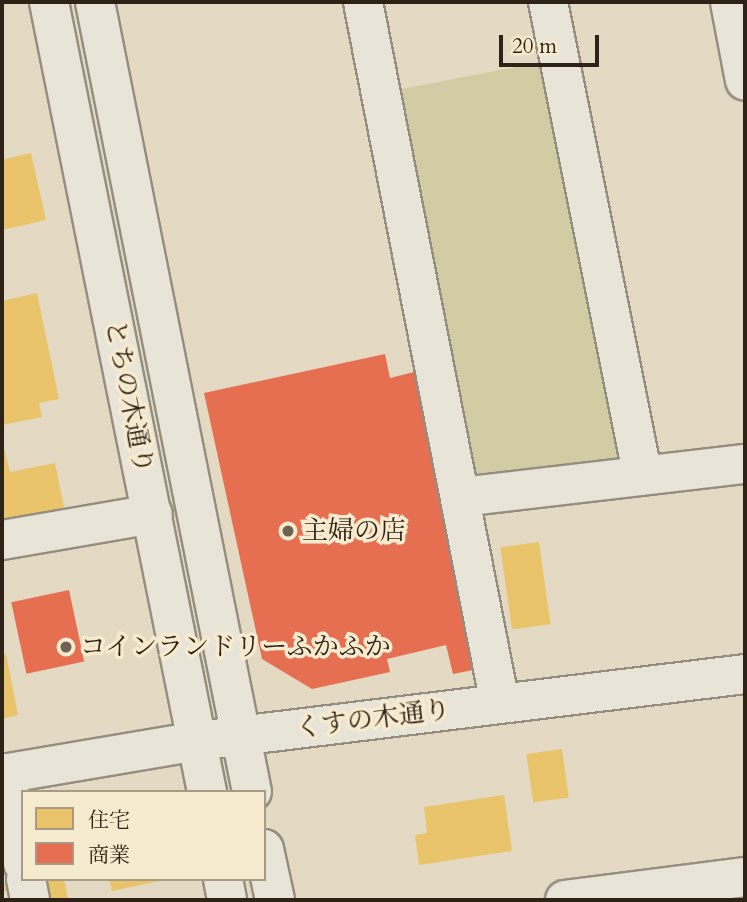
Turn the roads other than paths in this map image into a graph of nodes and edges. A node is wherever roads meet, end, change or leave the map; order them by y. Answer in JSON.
{"nodes":[{"id":1,"x":49,"y":2,"type":"edge"},
{"id":2,"x":95,"y":2,"type":"edge"},
{"id":3,"x":363,"y":2,"type":"edge"},
{"id":4,"x":548,"y":2,"type":"edge"},
{"id":5,"x":730,"y":2,"type":"edge"},
{"id":6,"x":745,"y":81,"type":"edge"},
{"id":7,"x":745,"y":464,"type":"edge"},
{"id":8,"x":643,"y":476,"type":"junction"},
{"id":9,"x":462,"y":497,"type":"junction"},
{"id":10,"x":153,"y":514,"type":"junction"},
{"id":11,"x":2,"y":540,"type":"edge"},
{"id":12,"x":745,"y":674,"type":"edge"},
{"id":13,"x":500,"y":704,"type":"junction"},
{"id":14,"x":240,"y":735,"type":"junction"},
{"id":15,"x":198,"y":740,"type":"junction"},
{"id":16,"x":3,"y":773,"type":"edge"},
{"id":17,"x":207,"y":790,"type":"edge"},
{"id":18,"x":252,"y":790,"type":"edge"},
{"id":19,"x":21,"y":854,"type":"edge"},
{"id":20,"x":266,"y":858,"type":"edge"},
{"id":21,"x":745,"y":877,"type":"edge"},
{"id":22,"x":26,"y":881,"type":"edge"},
{"id":23,"x":223,"y":881,"type":"edge"},
{"id":24,"x":30,"y":900,"type":"edge"},
{"id":25,"x":227,"y":900,"type":"edge"},
{"id":26,"x":275,"y":900,"type":"edge"},
{"id":27,"x":565,"y":900,"type":"edge"}],
"edges":[{"from":1,"to":10,"type":"street","name":"とちの木通り"},
{"from":2,"to":14,"type":"street","name":"とちの木通り"},
{"from":3,"to":9,"type":"street"},
{"from":4,"to":8,"type":"street"},
{"from":5,"to":6,"type":"street"},
{"from":7,"to":8,"type":"street"},
{"from":8,"to":9,"type":"street"},
{"from":9,"to":13,"type":"street"},
{"from":10,"to":11,"type":"street"},
{"from":10,"to":15,"type":"street","name":"とちの木通り"},
{"from":12,"to":13,"type":"street","name":"くすの木通り"},
{"from":13,"to":14,"type":"street","name":"くすの木通り"},
{"from":14,"to":15,"type":"street","name":"くすの木通り"},
{"from":14,"to":18,"type":"street","name":"とちの木通り"},
{"from":15,"to":16,"type":"street","name":"くすの木通り"},
{"from":15,"to":17,"type":"street","name":"とちの木通り"},
{"from":16,"to":19,"type":"street"},
{"from":20,"to":26,"type":"street"},
{"from":21,"to":27,"type":"street"},
{"from":22,"to":24,"type":"street"},
{"from":23,"to":25,"type":"street"}]}
